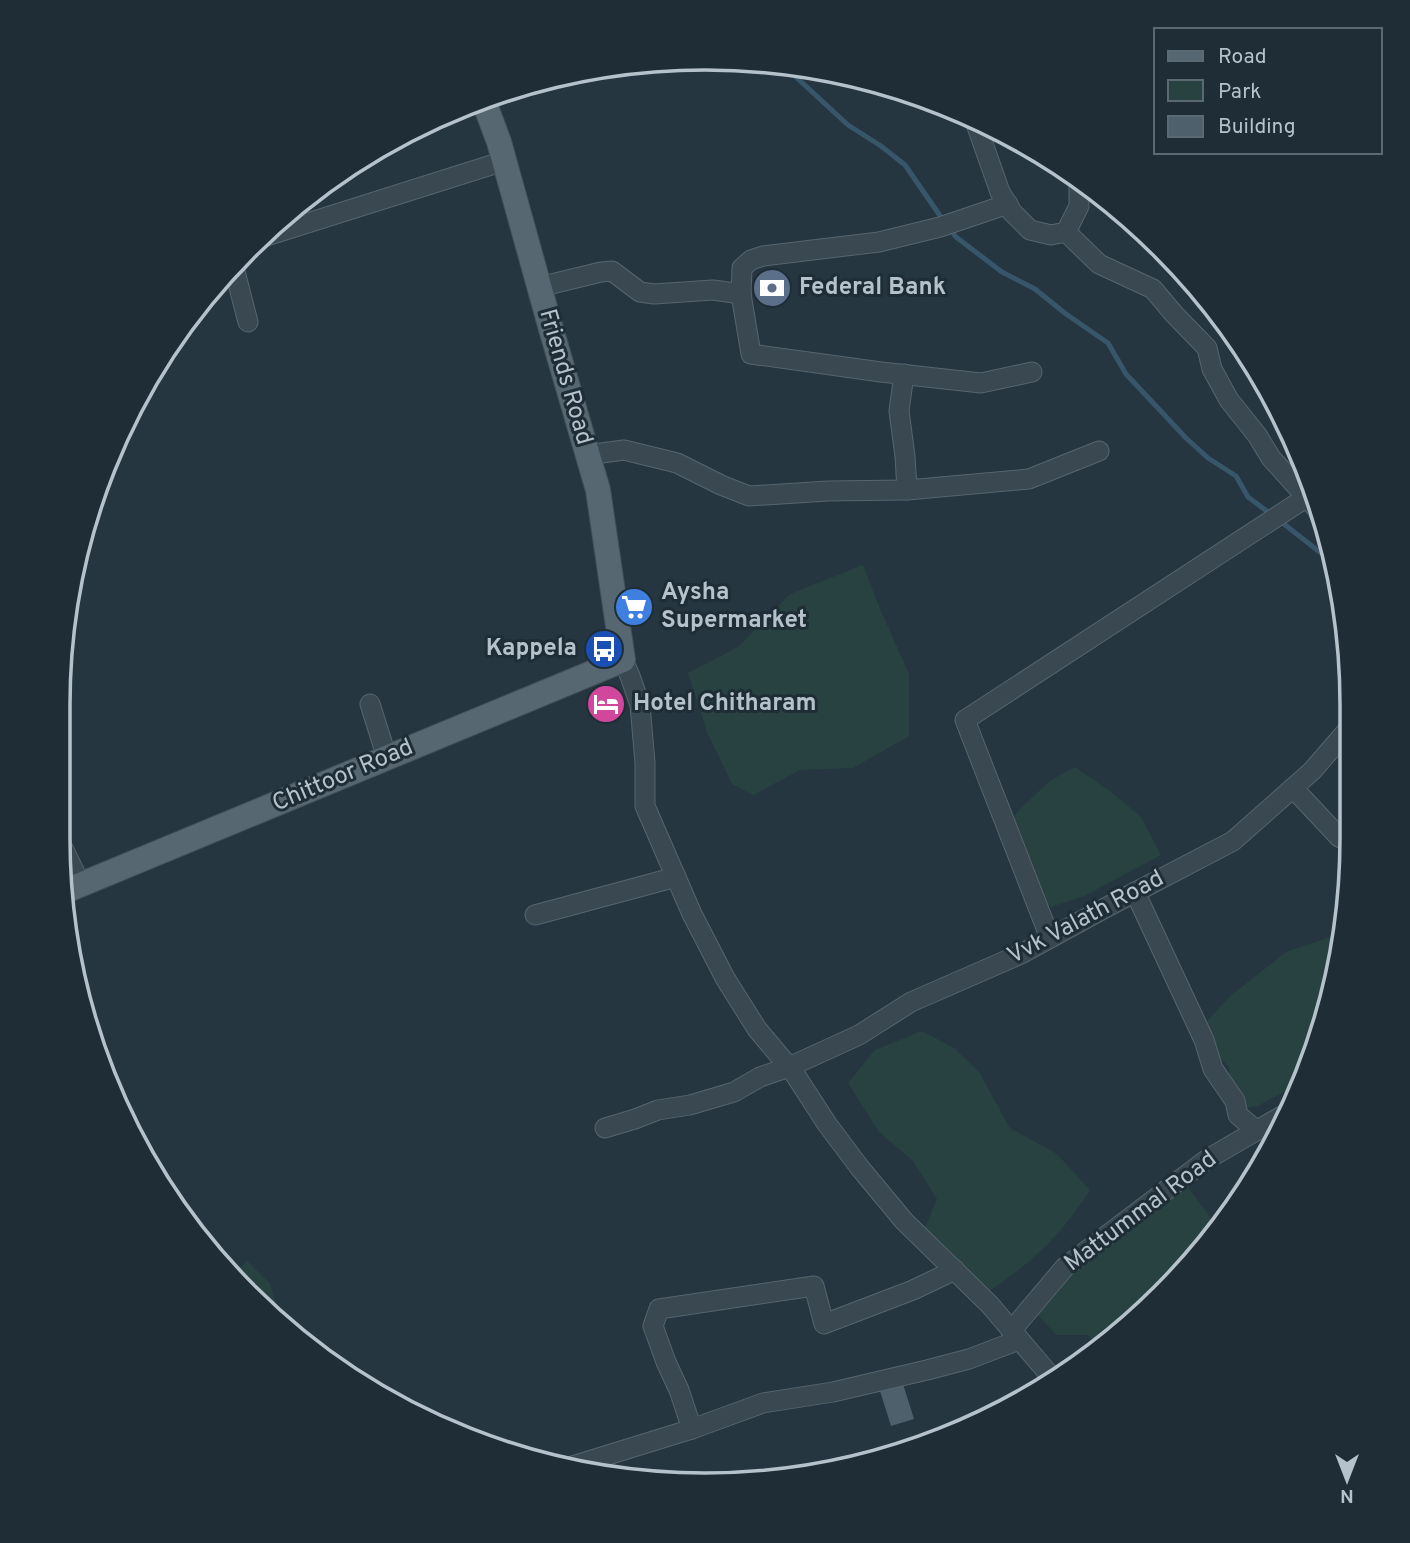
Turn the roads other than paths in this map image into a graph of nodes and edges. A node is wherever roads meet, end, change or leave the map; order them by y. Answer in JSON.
{"nodes":[{"id":1,"x":487,"y":109,"type":"edge"},
{"id":2,"x":979,"y":132,"type":"edge"},
{"id":3,"x":505,"y":161,"type":"junction"},
{"id":4,"x":1079,"y":192,"type":"edge"},
{"id":5,"x":1008,"y":204,"type":"junction"},
{"id":6,"x":283,"y":231,"type":"edge"},
{"id":7,"x":1066,"y":232,"type":"junction"},
{"id":8,"x":234,"y":279,"type":"edge"},
{"id":9,"x":539,"y":287,"type":"junction"},
{"id":10,"x":740,"y":294,"type":"junction"},
{"id":11,"x":248,"y":322,"type":"dead end"},
{"id":12,"x":1032,"y":372,"type":"dead end"},
{"id":13,"x":904,"y":374,"type":"junction"},
{"id":14,"x":1099,"y":451,"type":"dead end"},
{"id":15,"x":587,"y":455,"type":"junction"},
{"id":16,"x":907,"y":490,"type":"junction"},
{"id":17,"x":1304,"y":494,"type":"edge"},
{"id":18,"x":1305,"y":499,"type":"edge"},
{"id":19,"x":623,"y":660,"type":"junction"},
{"id":20,"x":370,"y":704,"type":"dead end"},
{"id":21,"x":1340,"y":739,"type":"edge"},
{"id":22,"x":387,"y":758,"type":"junction"},
{"id":23,"x":1293,"y":788,"type":"junction"},
{"id":24,"x":1340,"y":838,"type":"edge"},
{"id":25,"x":676,"y":877,"type":"junction"},
{"id":26,"x":72,"y":889,"type":"edge"},
{"id":27,"x":1135,"y":892,"type":"junction"},
{"id":28,"x":535,"y":915,"type":"dead end"},
{"id":29,"x":1050,"y":938,"type":"junction"},
{"id":30,"x":789,"y":1067,"type":"junction"},
{"id":31,"x":1274,"y":1122,"type":"edge"},
{"id":32,"x":605,"y":1128,"type":"dead end"},
{"id":33,"x":1257,"y":1131,"type":"junction"},
{"id":34,"x":955,"y":1270,"type":"junction"},
{"id":35,"x":1015,"y":1335,"type":"junction"},
{"id":36,"x":1047,"y":1372,"type":"edge"},
{"id":37,"x":692,"y":1429,"type":"junction"},
{"id":38,"x":586,"y":1462,"type":"edge"}],
"edges":[{"from":1,"to":3,"type":"main road","name":"Friends Road"},
{"from":2,"to":5,"type":"street"},
{"from":3,"to":6,"type":"street"},
{"from":3,"to":9,"type":"main road","name":"Friends Road"},
{"from":4,"to":7,"type":"street"},
{"from":5,"to":7,"type":"street"},
{"from":5,"to":10,"type":"street"},
{"from":7,"to":17,"type":"street"},
{"from":8,"to":11,"type":"street"},
{"from":9,"to":10,"type":"street"},
{"from":9,"to":15,"type":"main road","name":"Friends Road"},
{"from":10,"to":13,"type":"street"},
{"from":12,"to":13,"type":"street"},
{"from":13,"to":16,"type":"street"},
{"from":14,"to":16,"type":"street"},
{"from":15,"to":16,"type":"street"},
{"from":15,"to":19,"type":"main road","name":"Friends Road"},
{"from":18,"to":29,"type":"street"},
{"from":19,"to":22,"type":"main road","name":"Chittoor Road"},
{"from":19,"to":25,"type":"street"},
{"from":20,"to":22,"type":"street"},
{"from":21,"to":23,"type":"street","name":"Vvk Valath Road"},
{"from":22,"to":26,"type":"main road","name":"Chittoor Road"},
{"from":23,"to":24,"type":"street"},
{"from":23,"to":27,"type":"street","name":"Vvk Valath Road"},
{"from":25,"to":28,"type":"street"},
{"from":25,"to":30,"type":"street"},
{"from":27,"to":29,"type":"street","name":"Vvk Valath Road"},
{"from":27,"to":33,"type":"street"},
{"from":29,"to":30,"type":"street","name":"Vvk Valath Road"},
{"from":30,"to":32,"type":"street","name":"Vvk Valath Road"},
{"from":30,"to":34,"type":"street"},
{"from":31,"to":33,"type":"street","name":"Mattummal Road"},
{"from":33,"to":35,"type":"street","name":"Mattummal Road"},
{"from":34,"to":35,"type":"street"},
{"from":34,"to":37,"type":"street"},
{"from":35,"to":36,"type":"street"},
{"from":35,"to":37,"type":"street"},
{"from":37,"to":38,"type":"street"}]}
